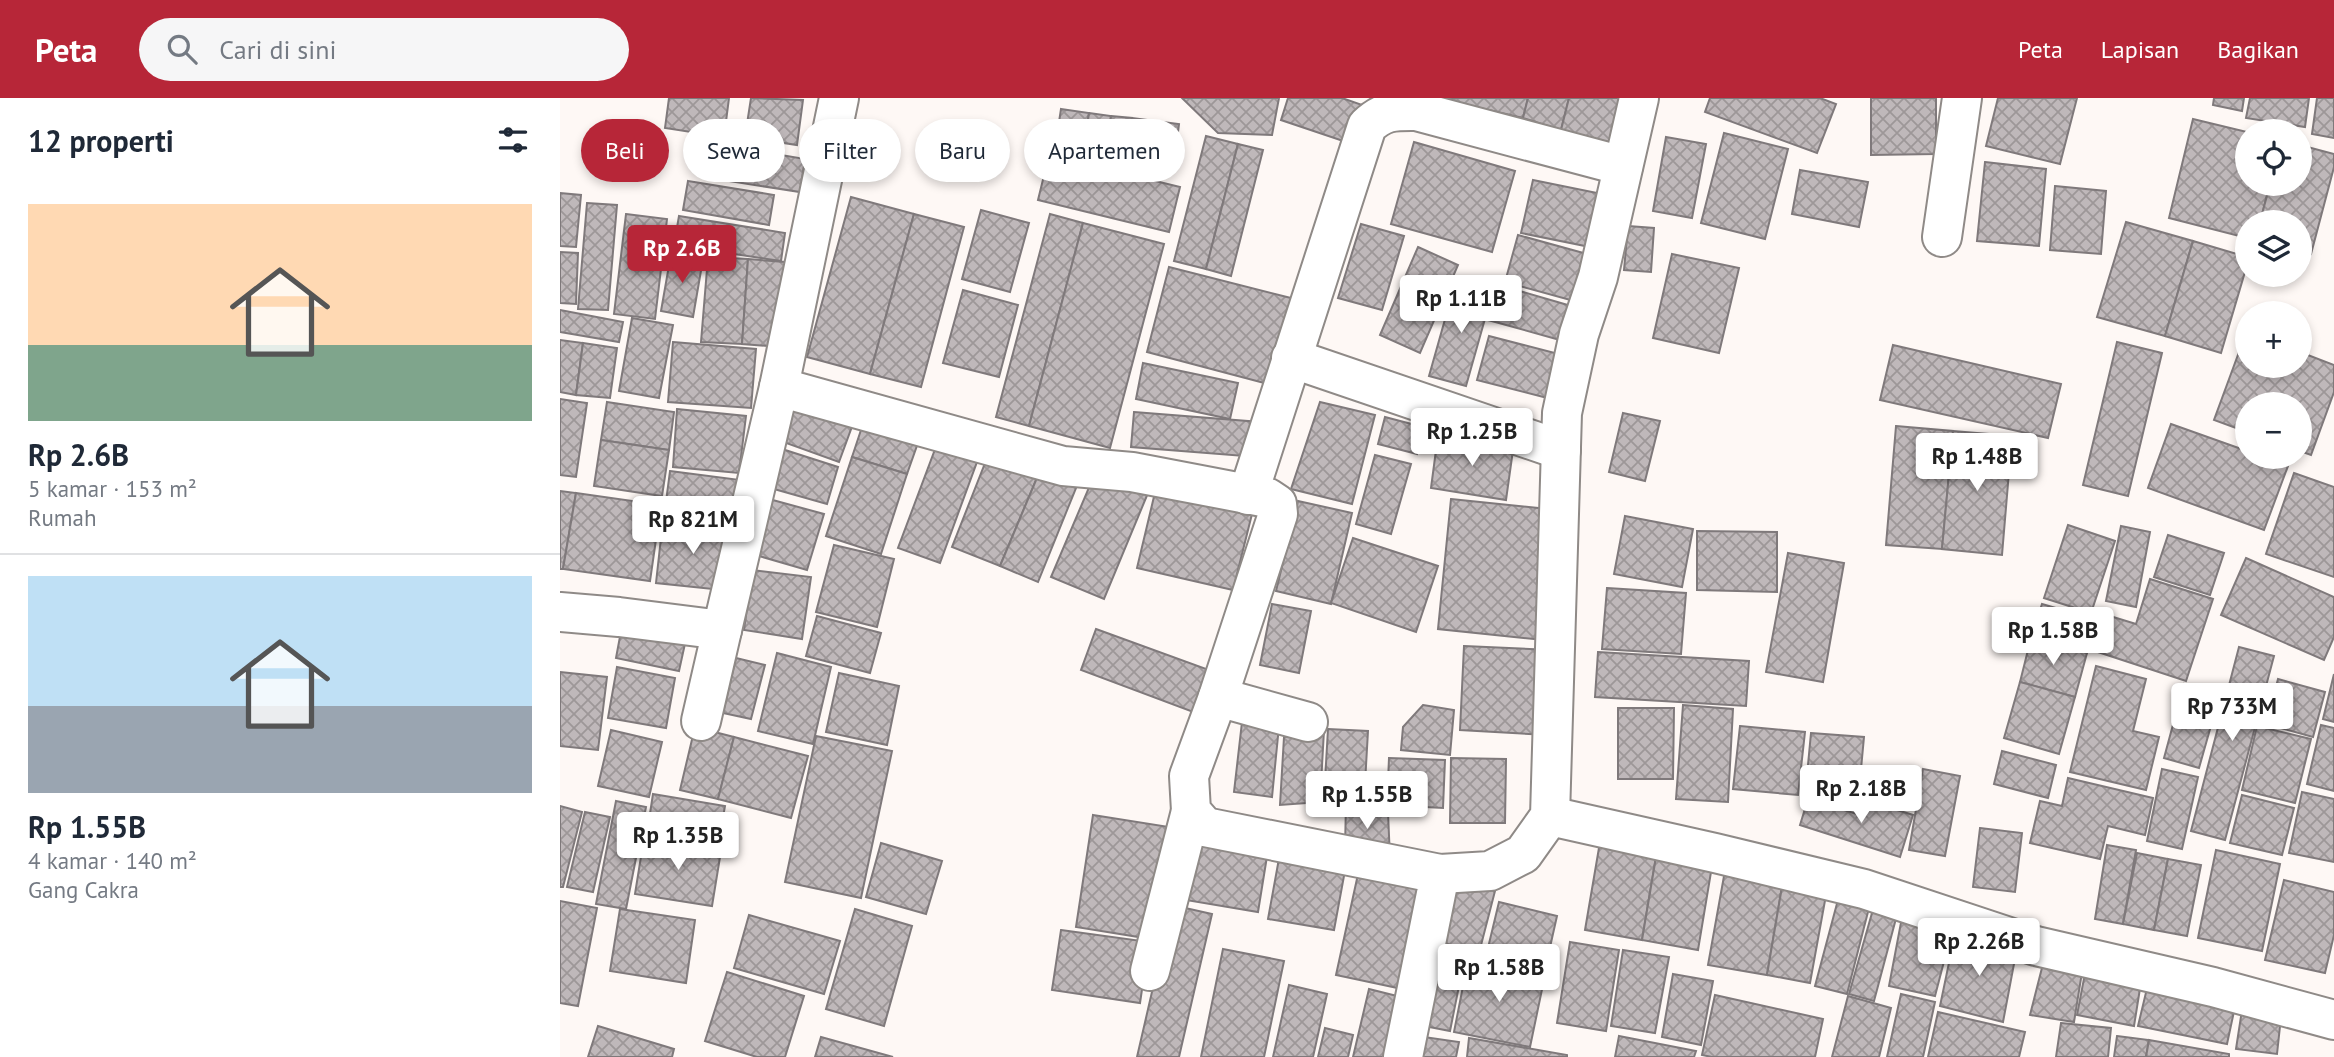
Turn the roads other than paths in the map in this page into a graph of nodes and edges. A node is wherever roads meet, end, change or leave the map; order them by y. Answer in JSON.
{"nodes":[{"id":1,"x":839,"y":98,"type":"edge"},
{"id":2,"x":1639,"y":98,"type":"edge"},
{"id":3,"x":1962,"y":98,"type":"edge"},
{"id":4,"x":1623,"y":166,"type":"junction"},
{"id":5,"x":1942,"y":237,"type":"dead end"},
{"id":6,"x":1291,"y":358,"type":"junction"},
{"id":7,"x":779,"y":387,"type":"junction"},
{"id":8,"x":1561,"y":450,"type":"junction"},
{"id":9,"x":1248,"y":495,"type":"junction"},
{"id":10,"x":560,"y":612,"type":"edge"},
{"id":11,"x":722,"y":631,"type":"junction"},
{"id":12,"x":1218,"y":697,"type":"junction"},
{"id":13,"x":701,"y":721,"type":"dead end"},
{"id":14,"x":1308,"y":722,"type":"dead end"},
{"id":15,"x":1191,"y":811,"type":"junction"},
{"id":16,"x":1550,"y":816,"type":"junction"},
{"id":17,"x":1440,"y":874,"type":"junction"},
{"id":18,"x":1150,"y":971,"type":"dead end"},
{"id":19,"x":2334,"y":1020,"type":"edge"},
{"id":20,"x":1402,"y":1057,"type":"edge"}],
"edges":[{"from":1,"to":7,"type":"street"},
{"from":2,"to":4,"type":"street"},
{"from":3,"to":5,"type":"street"},
{"from":4,"to":6,"type":"street"},
{"from":4,"to":8,"type":"street"},
{"from":6,"to":8,"type":"street"},
{"from":6,"to":9,"type":"street"},
{"from":7,"to":9,"type":"street"},
{"from":7,"to":11,"type":"street"},
{"from":8,"to":16,"type":"street"},
{"from":9,"to":12,"type":"street"},
{"from":10,"to":11,"type":"street"},
{"from":11,"to":13,"type":"street"},
{"from":12,"to":14,"type":"street"},
{"from":12,"to":15,"type":"street"},
{"from":15,"to":17,"type":"street"},
{"from":15,"to":18,"type":"street"},
{"from":16,"to":17,"type":"street"},
{"from":16,"to":19,"type":"street"},
{"from":17,"to":20,"type":"street"}]}
